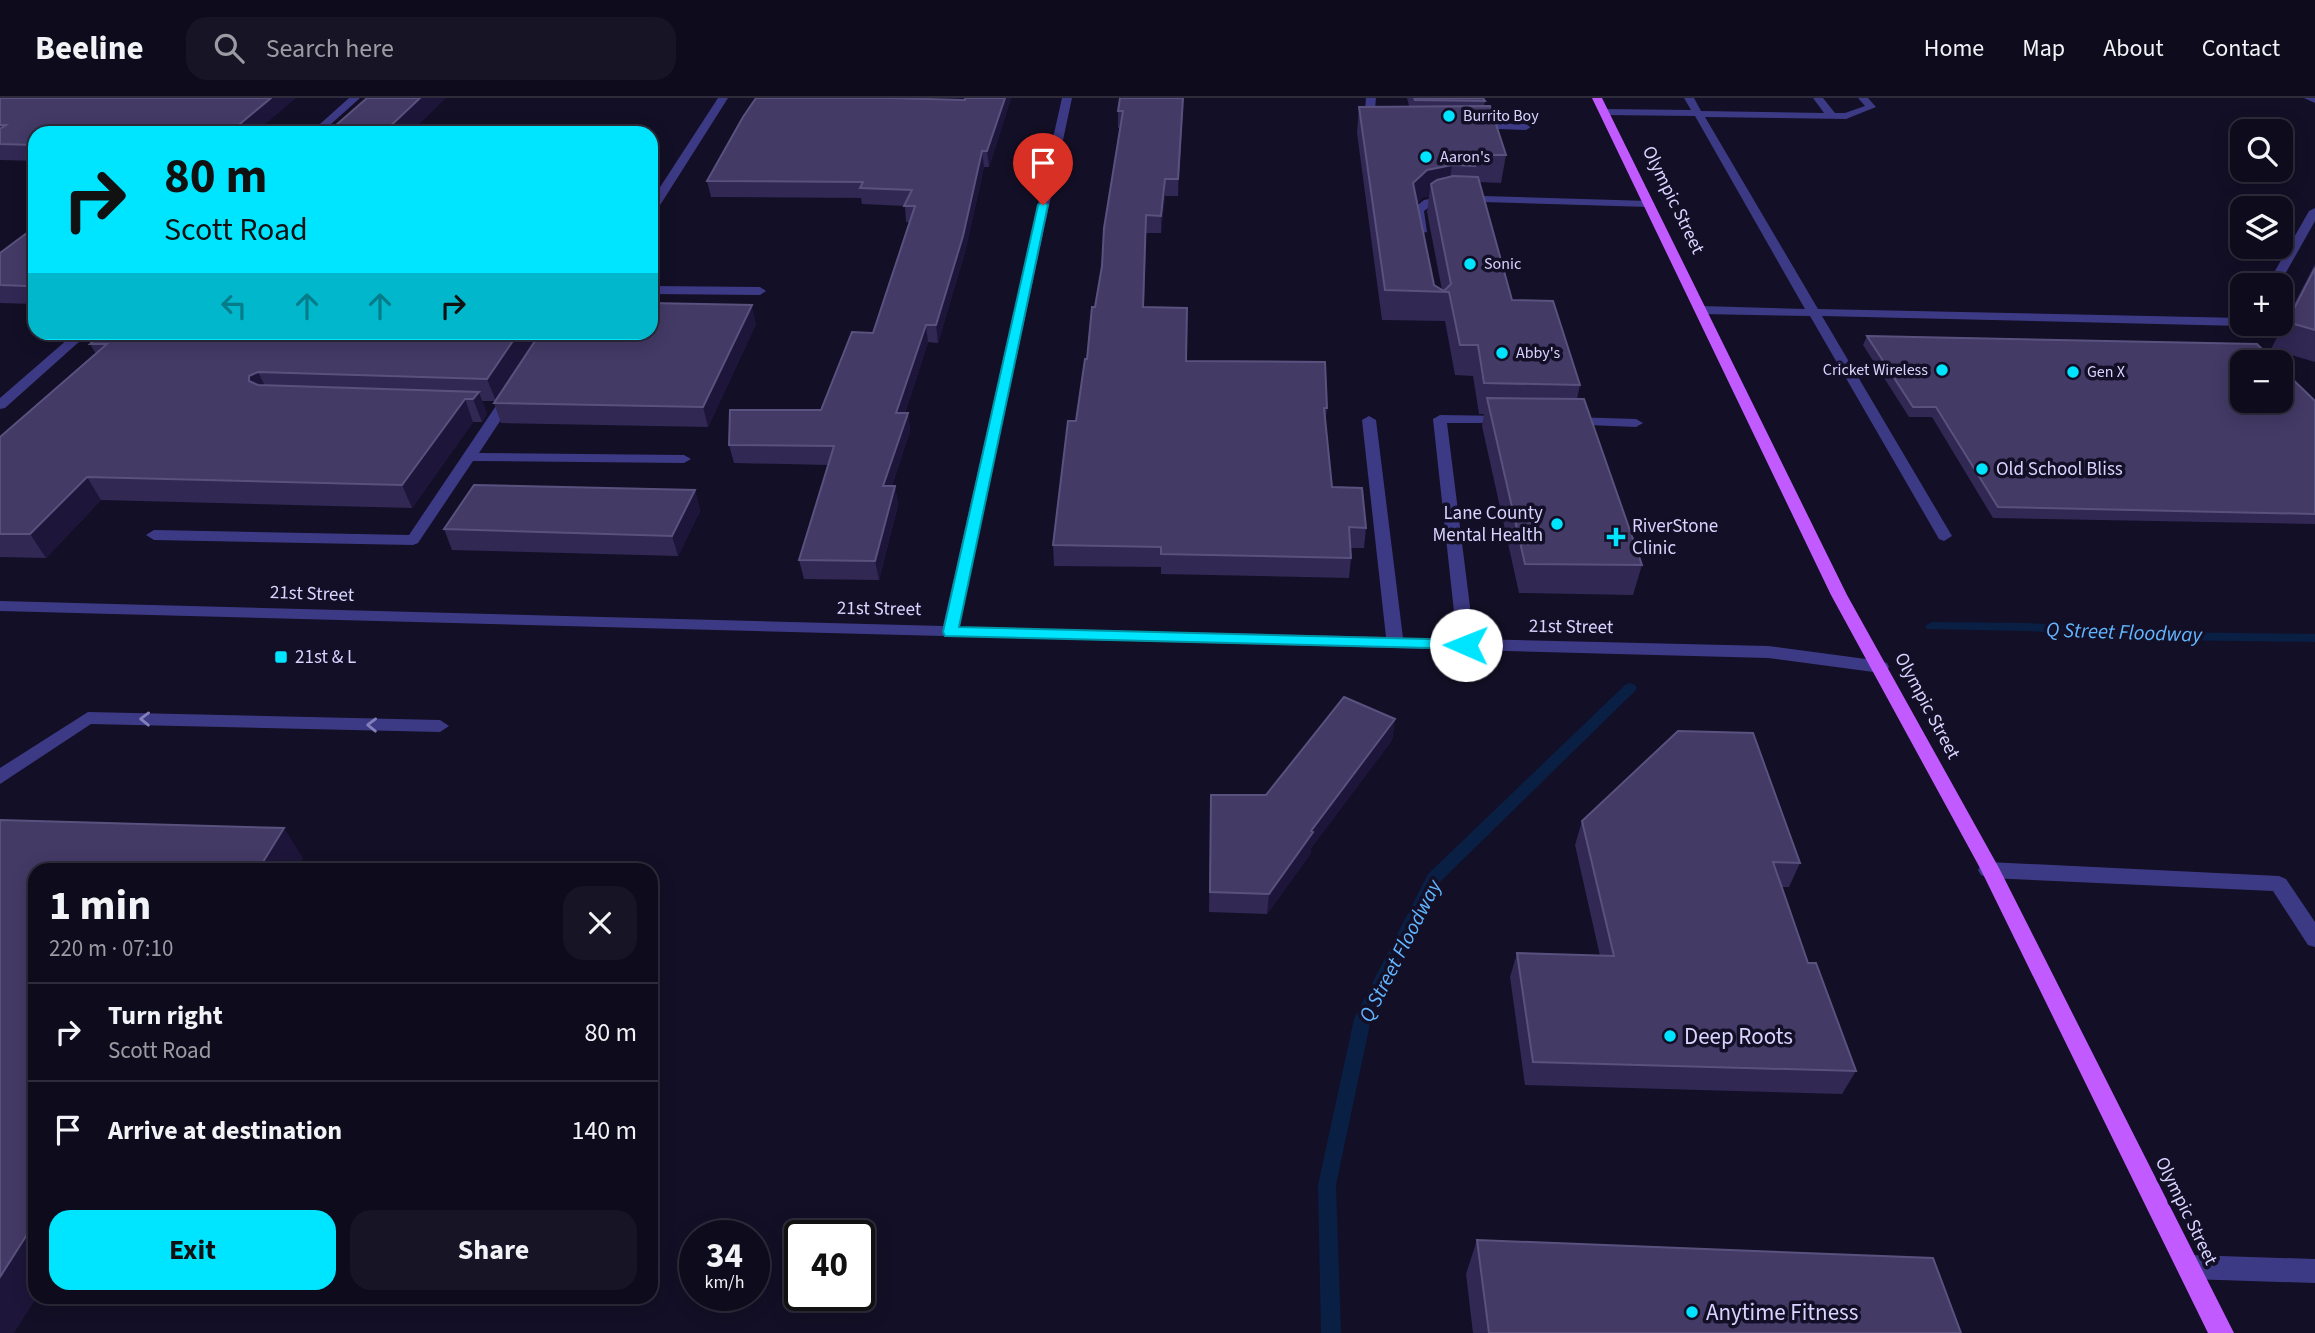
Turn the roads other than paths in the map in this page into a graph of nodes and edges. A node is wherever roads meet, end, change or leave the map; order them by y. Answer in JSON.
{"nodes":[{"id":1,"x":355,"y":98,"type":"edge"},
{"id":2,"x":723,"y":98,"type":"edge"},
{"id":3,"x":1067,"y":98,"type":"edge"},
{"id":4,"x":1371,"y":98,"type":"edge"},
{"id":5,"x":1597,"y":98,"type":"edge"},
{"id":6,"x":1689,"y":98,"type":"edge"},
{"id":7,"x":1818,"y":98,"type":"edge"},
{"id":8,"x":1863,"y":98,"type":"edge"},
{"id":9,"x":2309,"y":98,"type":"edge"},
{"id":10,"x":2315,"y":100,"type":"edge"},
{"id":11,"x":1604,"y":112,"type":"junction"},
{"id":12,"x":1698,"y":113,"type":"junction"},
{"id":13,"x":1832,"y":116,"type":"junction"},
{"id":14,"x":1381,"y":125,"type":"edge"},
{"id":15,"x":322,"y":126,"type":"edge"},
{"id":16,"x":1460,"y":126,"type":"edge"},
{"id":17,"x":1526,"y":127,"type":"dead end"},
{"id":18,"x":658,"y":199,"type":"edge"},
{"id":19,"x":1649,"y":204,"type":"junction"},
{"id":20,"x":2315,"y":211,"type":"edge"},
{"id":21,"x":1424,"y":249,"type":"edge"},
{"id":22,"x":2280,"y":273,"type":"edge"},
{"id":23,"x":658,"y":290,"type":"edge"},
{"id":24,"x":760,"y":291,"type":"dead end"},
{"id":25,"x":1701,"y":310,"type":"junction"},
{"id":26,"x":1813,"y":312,"type":"junction"},
{"id":27,"x":2230,"y":322,"type":"edge"},
{"id":28,"x":75,"y":340,"type":"edge"},
{"id":29,"x":523,"y":376,"type":"edge"},
{"id":30,"x":0,"y":405,"type":"edge"},
{"id":31,"x":1369,"y":420,"type":"dead end"},
{"id":32,"x":1524,"y":421,"type":"edge"},
{"id":33,"x":1552,"y":421,"type":"edge"},
{"id":34,"x":1636,"y":423,"type":"dead end"},
{"id":35,"x":469,"y":457,"type":"junction"},
{"id":36,"x":684,"y":459,"type":"dead end"},
{"id":37,"x":154,"y":535,"type":"dead end"},
{"id":38,"x":1944,"y":537,"type":"dead end"},
{"id":39,"x":0,"y":606,"type":"edge"},
{"id":40,"x":950,"y":632,"type":"junction"},
{"id":41,"x":1395,"y":644,"type":"junction"},
{"id":42,"x":1466,"y":645,"type":"junction"},
{"id":43,"x":1881,"y":667,"type":"junction"},
{"id":44,"x":440,"y":726,"type":"dead end"},
{"id":45,"x":0,"y":777,"type":"edge"},
{"id":46,"x":1988,"y":870,"type":"junction"},
{"id":47,"x":2315,"y":939,"type":"edge"},
{"id":48,"x":2189,"y":1267,"type":"junction"},
{"id":49,"x":2315,"y":1271,"type":"edge"},
{"id":50,"x":2221,"y":1333,"type":"edge"}],
"edges":[{"from":1,"to":15,"type":"street"},
{"from":2,"to":18,"type":"street"},
{"from":3,"to":40,"type":"street"},
{"from":4,"to":14,"type":"street"},
{"from":5,"to":11,"type":"main road","name":"Olympic Street"},
{"from":6,"to":12,"type":"street"},
{"from":7,"to":13,"type":"street"},
{"from":8,"to":13,"type":"street"},
{"from":9,"to":10,"type":"street"},
{"from":11,"to":12,"type":"street"},
{"from":11,"to":19,"type":"main road","name":"Olympic Street"},
{"from":12,"to":13,"type":"street"},
{"from":12,"to":26,"type":"street"},
{"from":16,"to":17,"type":"street"},
{"from":19,"to":21,"type":"street"},
{"from":19,"to":25,"type":"main road","name":"Olympic Street"},
{"from":20,"to":22,"type":"street"},
{"from":23,"to":24,"type":"street"},
{"from":25,"to":26,"type":"street"},
{"from":25,"to":43,"type":"main road","name":"Olympic Street"},
{"from":26,"to":27,"type":"street"},
{"from":26,"to":38,"type":"street"},
{"from":28,"to":30,"type":"street"},
{"from":29,"to":35,"type":"street"},
{"from":31,"to":41,"type":"street"},
{"from":32,"to":42,"type":"street"},
{"from":33,"to":34,"type":"street"},
{"from":35,"to":36,"type":"street"},
{"from":35,"to":37,"type":"street"},
{"from":39,"to":40,"type":"street","name":"21st Street"},
{"from":40,"to":41,"type":"street","name":"21st Street"},
{"from":41,"to":42,"type":"street","name":"21st Street"},
{"from":42,"to":43,"type":"street","name":"21st Street"},
{"from":43,"to":46,"type":"main road","name":"Olympic Street"},
{"from":44,"to":45,"type":"street","one_way":true},
{"from":46,"to":47,"type":"street"},
{"from":46,"to":48,"type":"main road","name":"Olympic Street"},
{"from":48,"to":49,"type":"street"},
{"from":48,"to":50,"type":"main road","name":"Olympic Street"}]}
